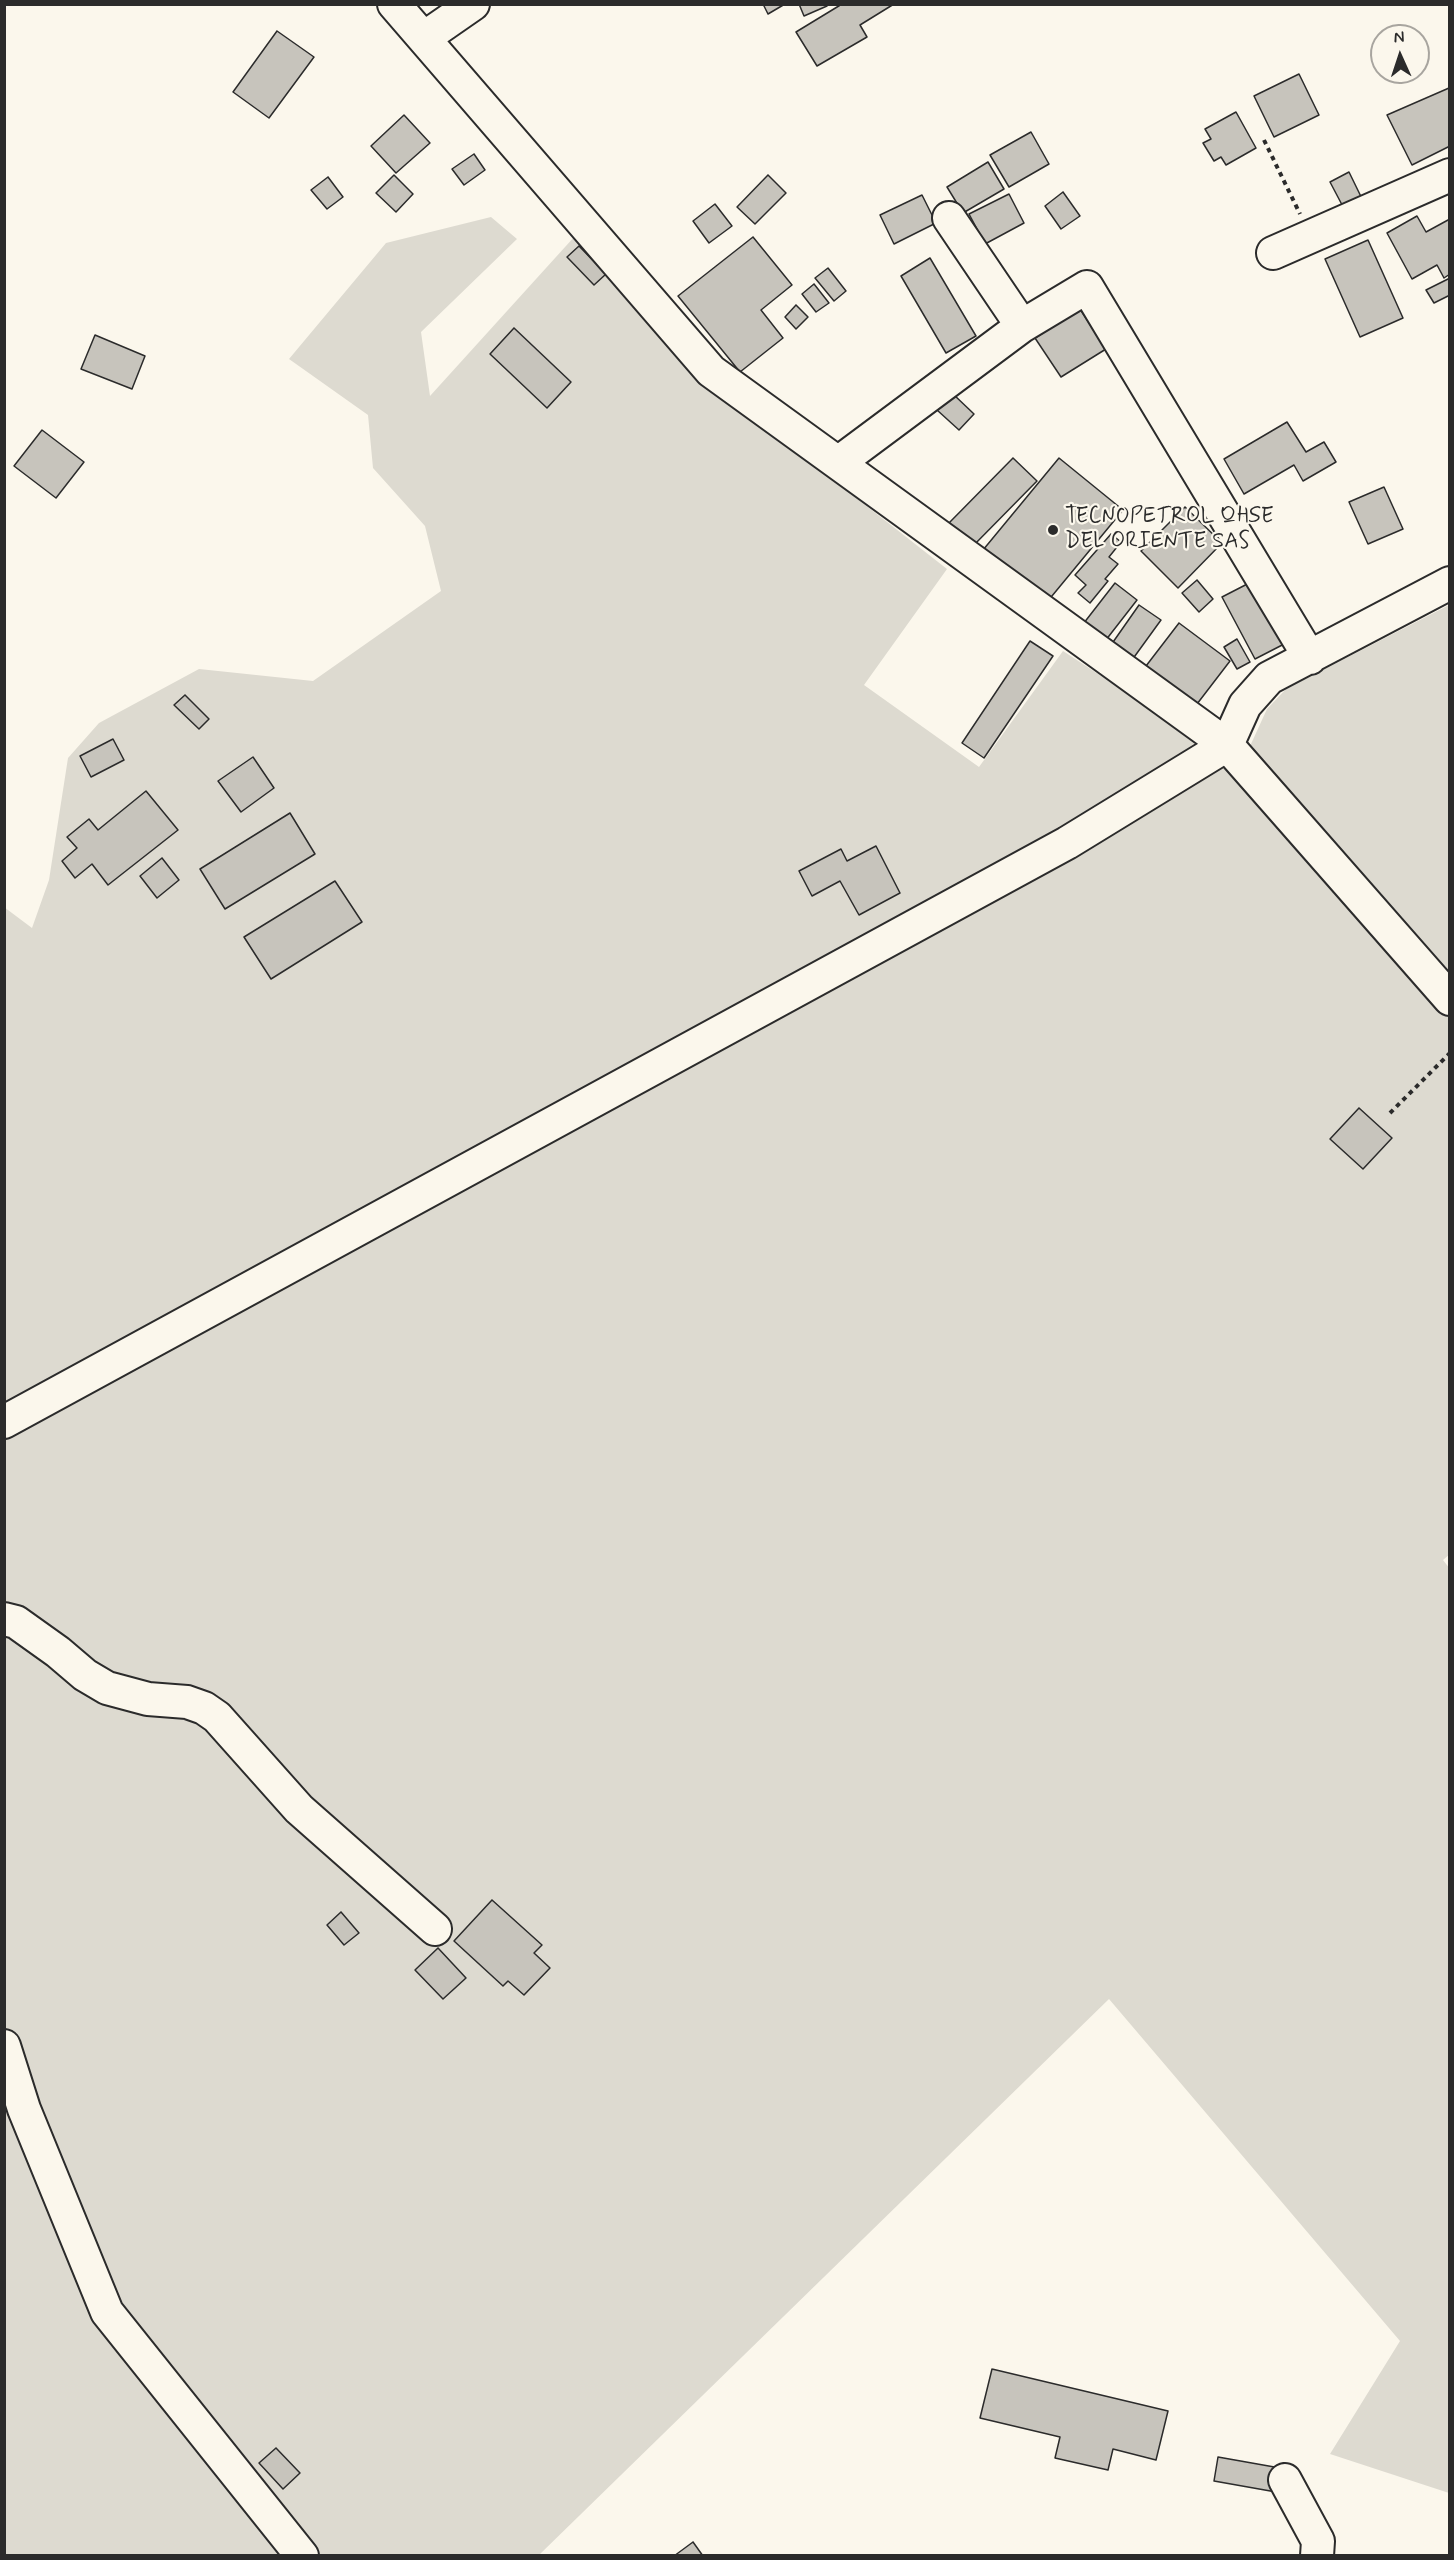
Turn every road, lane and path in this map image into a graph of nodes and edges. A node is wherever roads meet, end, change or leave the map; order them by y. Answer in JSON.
{"nodes":[{"id":1,"x":394,"y":4,"type":"edge"},
{"id":2,"x":472,"y":4,"type":"edge"},
{"id":3,"x":424,"y":38,"type":"junction"},
{"id":4,"x":1264,"y":140,"type":"dead end"},
{"id":5,"x":1449,"y":176,"type":"edge"},
{"id":6,"x":949,"y":218,"type":"dead end"},
{"id":7,"x":1311,"y":237,"type":"junction"},
{"id":8,"x":1273,"y":253,"type":"dead end"},
{"id":9,"x":1022,"y":326,"type":"junction"},
{"id":10,"x":838,"y":462,"type":"junction"},
{"id":11,"x":1449,"y":583,"type":"edge"},
{"id":12,"x":1310,"y":658,"type":"junction"},
{"id":13,"x":1227,"y":745,"type":"junction"},
{"id":14,"x":1449,"y":999,"type":"edge"},
{"id":15,"x":1449,"y":1053,"type":"edge"},
{"id":16,"x":1390,"y":1113,"type":"dead end"},
{"id":17,"x":4,"y":1422,"type":"edge"},
{"id":18,"x":4,"y":1619,"type":"edge"},
{"id":19,"x":435,"y":1929,"type":"dead end"},
{"id":20,"x":4,"y":2046,"type":"edge"},
{"id":21,"x":1285,"y":2480,"type":"dead end"},
{"id":22,"x":302,"y":2556,"type":"edge"},
{"id":23,"x":1317,"y":2556,"type":"edge"}],
"edges":[{"from":1,"to":3,"type":"street"},
{"from":2,"to":3,"type":"street"},
{"from":3,"to":10,"type":"street"},
{"from":4,"to":7,"type":"path"},
{"from":5,"to":7,"type":"street"},
{"from":6,"to":9,"type":"street"},
{"from":7,"to":8,"type":"street"},
{"from":9,"to":10,"type":"street"},
{"from":9,"to":12,"type":"street"},
{"from":10,"to":13,"type":"street"},
{"from":11,"to":12,"type":"street"},
{"from":12,"to":13,"type":"street"},
{"from":13,"to":14,"type":"street"},
{"from":13,"to":17,"type":"street"},
{"from":15,"to":16,"type":"path"},
{"from":18,"to":19,"type":"street"},
{"from":20,"to":22,"type":"street"},
{"from":21,"to":23,"type":"street"}]}
